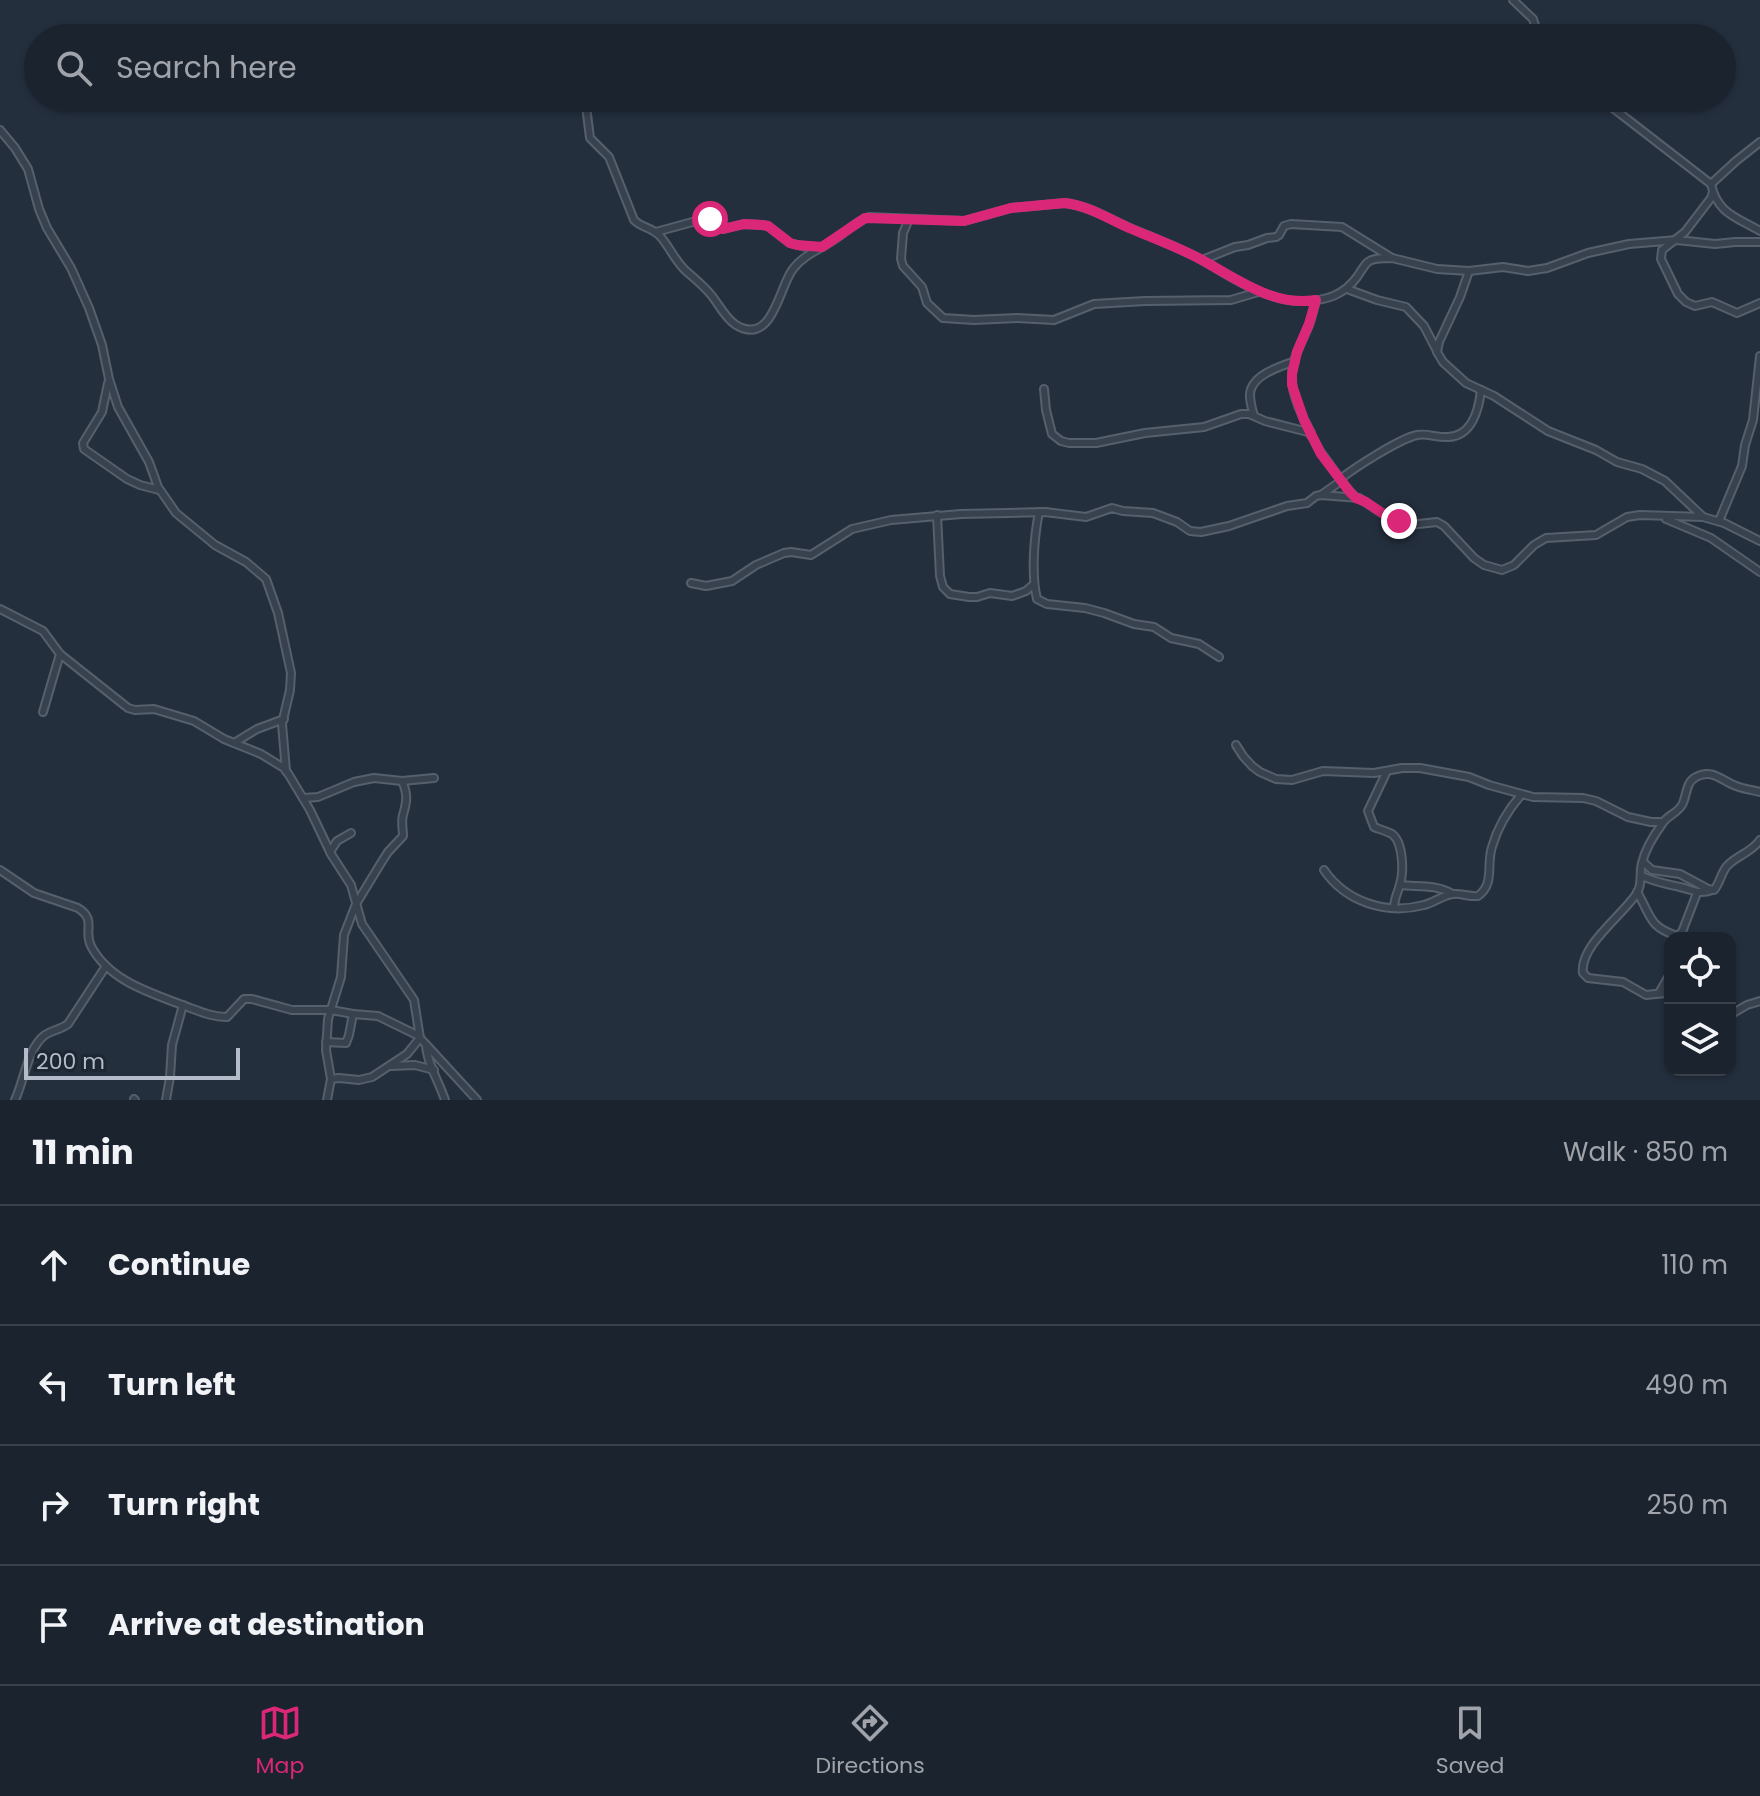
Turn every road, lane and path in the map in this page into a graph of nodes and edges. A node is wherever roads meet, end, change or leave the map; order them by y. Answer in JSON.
{"nodes":[{"id":1,"x":1513,"y":0,"type":"edge"},
{"id":2,"x":1535,"y":24,"type":"edge"},
{"id":3,"x":587,"y":112,"type":"edge"},
{"id":4,"x":1618,"y":112,"type":"edge"},
{"id":5,"x":0,"y":130,"type":"edge"},
{"id":6,"x":1760,"y":142,"type":"edge"},
{"id":7,"x":1711,"y":184,"type":"junction"},
{"id":8,"x":1713,"y":192,"type":"junction"},
{"id":9,"x":909,"y":219,"type":"junction"},
{"id":10,"x":1760,"y":231,"type":"edge"},
{"id":11,"x":656,"y":232,"type":"junction"},
{"id":12,"x":1677,"y":240,"type":"junction"},
{"id":13,"x":1760,"y":242,"type":"edge"},
{"id":14,"x":822,"y":247,"type":"junction"},
{"id":15,"x":1392,"y":258,"type":"junction"},
{"id":16,"x":1202,"y":260,"type":"junction"},
{"id":17,"x":1469,"y":271,"type":"junction"},
{"id":18,"x":1347,"y":289,"type":"junction"},
{"id":19,"x":1265,"y":293,"type":"junction"},
{"id":20,"x":1316,"y":300,"type":"junction"},
{"id":21,"x":1760,"y":303,"type":"edge"},
{"id":22,"x":1437,"y":352,"type":"junction"},
{"id":23,"x":1760,"y":356,"type":"edge"},
{"id":24,"x":1295,"y":361,"type":"junction"},
{"id":25,"x":109,"y":379,"type":"junction"},
{"id":26,"x":1044,"y":389,"type":"dead end"},
{"id":27,"x":1481,"y":390,"type":"junction"},
{"id":28,"x":1254,"y":416,"type":"junction"},
{"id":29,"x":1312,"y":434,"type":"junction"},
{"id":30,"x":1340,"y":480,"type":"junction"},
{"id":31,"x":159,"y":490,"type":"junction"},
{"id":32,"x":1321,"y":495,"type":"junction"},
{"id":33,"x":1356,"y":498,"type":"junction"},
{"id":34,"x":1039,"y":512,"type":"junction"},
{"id":35,"x":937,"y":515,"type":"junction"},
{"id":36,"x":1659,"y":516,"type":"junction"},
{"id":37,"x":1703,"y":517,"type":"junction"},
{"id":38,"x":1719,"y":521,"type":"junction"},
{"id":39,"x":1760,"y":541,"type":"edge"},
{"id":40,"x":1760,"y":572,"type":"edge"},
{"id":41,"x":691,"y":583,"type":"dead end"},
{"id":42,"x":1034,"y":584,"type":"junction"},
{"id":43,"x":0,"y":609,"type":"edge"},
{"id":44,"x":60,"y":654,"type":"junction"},
{"id":45,"x":1219,"y":657,"type":"dead end"},
{"id":46,"x":43,"y":712,"type":"dead end"},
{"id":47,"x":284,"y":719,"type":"junction"},
{"id":48,"x":234,"y":743,"type":"junction"},
{"id":49,"x":1236,"y":745,"type":"dead end"},
{"id":50,"x":286,"y":771,"type":"junction"},
{"id":51,"x":1387,"y":771,"type":"junction"},
{"id":52,"x":434,"y":778,"type":"dead end"},
{"id":53,"x":402,"y":781,"type":"junction"},
{"id":54,"x":1760,"y":792,"type":"edge"},
{"id":55,"x":1521,"y":795,"type":"junction"},
{"id":56,"x":303,"y":798,"type":"junction"},
{"id":57,"x":1663,"y":822,"type":"junction"},
{"id":58,"x":351,"y":833,"type":"dead end"},
{"id":59,"x":1760,"y":840,"type":"edge"},
{"id":60,"x":330,"y":852,"type":"junction"},
{"id":61,"x":1643,"y":862,"type":"junction"},
{"id":62,"x":0,"y":870,"type":"edge"},
{"id":63,"x":1324,"y":870,"type":"dead end"},
{"id":64,"x":1642,"y":876,"type":"junction"},
{"id":65,"x":1400,"y":885,"type":"junction"},
{"id":66,"x":1712,"y":890,"type":"junction"},
{"id":67,"x":1637,"y":892,"type":"junction"},
{"id":68,"x":1697,"y":893,"type":"junction"},
{"id":69,"x":1453,"y":894,"type":"junction"},
{"id":70,"x":356,"y":904,"type":"junction"},
{"id":71,"x":1394,"y":908,"type":"junction"},
{"id":72,"x":106,"y":966,"type":"junction"},
{"id":73,"x":1664,"y":984,"type":"edge"},
{"id":74,"x":1659,"y":993,"type":"junction"},
{"id":75,"x":1664,"y":994,"type":"edge"},
{"id":76,"x":1760,"y":1001,"type":"edge"},
{"id":77,"x":183,"y":1005,"type":"junction"},
{"id":78,"x":331,"y":1010,"type":"junction"},
{"id":79,"x":1736,"y":1011,"type":"edge"},
{"id":80,"x":353,"y":1014,"type":"junction"},
{"id":81,"x":420,"y":1037,"type":"junction"},
{"id":82,"x":326,"y":1042,"type":"junction"},
{"id":83,"x":426,"y":1045,"type":"junction"},
{"id":84,"x":387,"y":1066,"type":"junction"},
{"id":85,"x":434,"y":1070,"type":"junction"},
{"id":86,"x":331,"y":1079,"type":"junction"},
{"id":87,"x":15,"y":1100,"type":"edge"},
{"id":88,"x":166,"y":1100,"type":"edge"},
{"id":89,"x":327,"y":1100,"type":"edge"},
{"id":90,"x":445,"y":1100,"type":"edge"},
{"id":91,"x":477,"y":1100,"type":"edge"}],
"edges":[{"from":1,"to":2,"type":"street"},
{"from":3,"to":11,"type":"street"},
{"from":4,"to":7,"type":"street"},
{"from":5,"to":25,"type":"street"},
{"from":6,"to":7,"type":"street"},
{"from":7,"to":8,"type":"street"},
{"from":8,"to":10,"type":"street"},
{"from":8,"to":12,"type":"street"},
{"from":9,"to":14,"type":"street"},
{"from":9,"to":16,"type":"street"},
{"from":9,"to":19,"type":"street"},
{"from":11,"to":14,"type":"street"},
{"from":11,"to":14,"type":"street"},
{"from":12,"to":13,"type":"street"},
{"from":12,"to":17,"type":"street"},
{"from":12,"to":21,"type":"street"},
{"from":15,"to":16,"type":"street"},
{"from":15,"to":17,"type":"street"},
{"from":15,"to":18,"type":"street"},
{"from":16,"to":19,"type":"street"},
{"from":17,"to":22,"type":"street"},
{"from":18,"to":20,"type":"street"},
{"from":18,"to":22,"type":"street"},
{"from":19,"to":20,"type":"street"},
{"from":20,"to":24,"type":"street"},
{"from":22,"to":27,"type":"street"},
{"from":23,"to":38,"type":"street"},
{"from":24,"to":28,"type":"street"},
{"from":24,"to":29,"type":"street"},
{"from":25,"to":31,"type":"street"},
{"from":25,"to":31,"type":"street"},
{"from":26,"to":28,"type":"street"},
{"from":27,"to":30,"type":"street"},
{"from":27,"to":37,"type":"street"},
{"from":28,"to":29,"type":"street"},
{"from":29,"to":30,"type":"street"},
{"from":30,"to":32,"type":"street"},
{"from":30,"to":33,"type":"street"},
{"from":31,"to":47,"type":"street"},
{"from":32,"to":33,"type":"street"},
{"from":32,"to":34,"type":"street"},
{"from":33,"to":36,"type":"street"},
{"from":34,"to":35,"type":"street"},
{"from":34,"to":42,"type":"street"},
{"from":35,"to":41,"type":"street"},
{"from":35,"to":42,"type":"street"},
{"from":36,"to":37,"type":"street"},
{"from":36,"to":40,"type":"street"},
{"from":37,"to":38,"type":"street"},
{"from":38,"to":39,"type":"street"},
{"from":42,"to":45,"type":"street"},
{"from":43,"to":44,"type":"street"},
{"from":44,"to":46,"type":"street"},
{"from":44,"to":48,"type":"street"},
{"from":47,"to":48,"type":"street"},
{"from":47,"to":50,"type":"street"},
{"from":48,"to":50,"type":"street"},
{"from":49,"to":51,"type":"street"},
{"from":50,"to":56,"type":"street"},
{"from":51,"to":55,"type":"street"},
{"from":51,"to":65,"type":"street"},
{"from":52,"to":53,"type":"street"},
{"from":53,"to":56,"type":"street"},
{"from":53,"to":70,"type":"street"},
{"from":54,"to":57,"type":"street"},
{"from":55,"to":57,"type":"street"},
{"from":55,"to":69,"type":"street"},
{"from":56,"to":60,"type":"street"},
{"from":57,"to":61,"type":"street"},
{"from":58,"to":60,"type":"street"},
{"from":59,"to":66,"type":"street"},
{"from":60,"to":70,"type":"street"},
{"from":61,"to":64,"type":"street"},
{"from":61,"to":66,"type":"street"},
{"from":62,"to":72,"type":"street"},
{"from":63,"to":71,"type":"street"},
{"from":64,"to":67,"type":"street"},
{"from":64,"to":68,"type":"street"},
{"from":65,"to":69,"type":"street"},
{"from":65,"to":71,"type":"street"},
{"from":66,"to":68,"type":"street"},
{"from":67,"to":68,"type":"street"},
{"from":67,"to":74,"type":"street"},
{"from":69,"to":71,"type":"street"},
{"from":70,"to":78,"type":"street"},
{"from":70,"to":81,"type":"street"},
{"from":72,"to":77,"type":"street"},
{"from":72,"to":87,"type":"street"},
{"from":73,"to":74,"type":"street"},
{"from":74,"to":75,"type":"street"},
{"from":76,"to":79,"type":"street"},
{"from":77,"to":78,"type":"street"},
{"from":77,"to":88,"type":"street"},
{"from":78,"to":80,"type":"street"},
{"from":78,"to":82,"type":"street"},
{"from":80,"to":81,"type":"street"},
{"from":80,"to":82,"type":"street"},
{"from":81,"to":83,"type":"street"},
{"from":81,"to":84,"type":"street"},
{"from":82,"to":86,"type":"street"},
{"from":83,"to":85,"type":"street"},
{"from":83,"to":91,"type":"street"},
{"from":84,"to":85,"type":"street"},
{"from":84,"to":86,"type":"street"},
{"from":85,"to":90,"type":"street"},
{"from":86,"to":89,"type":"street"}]}
